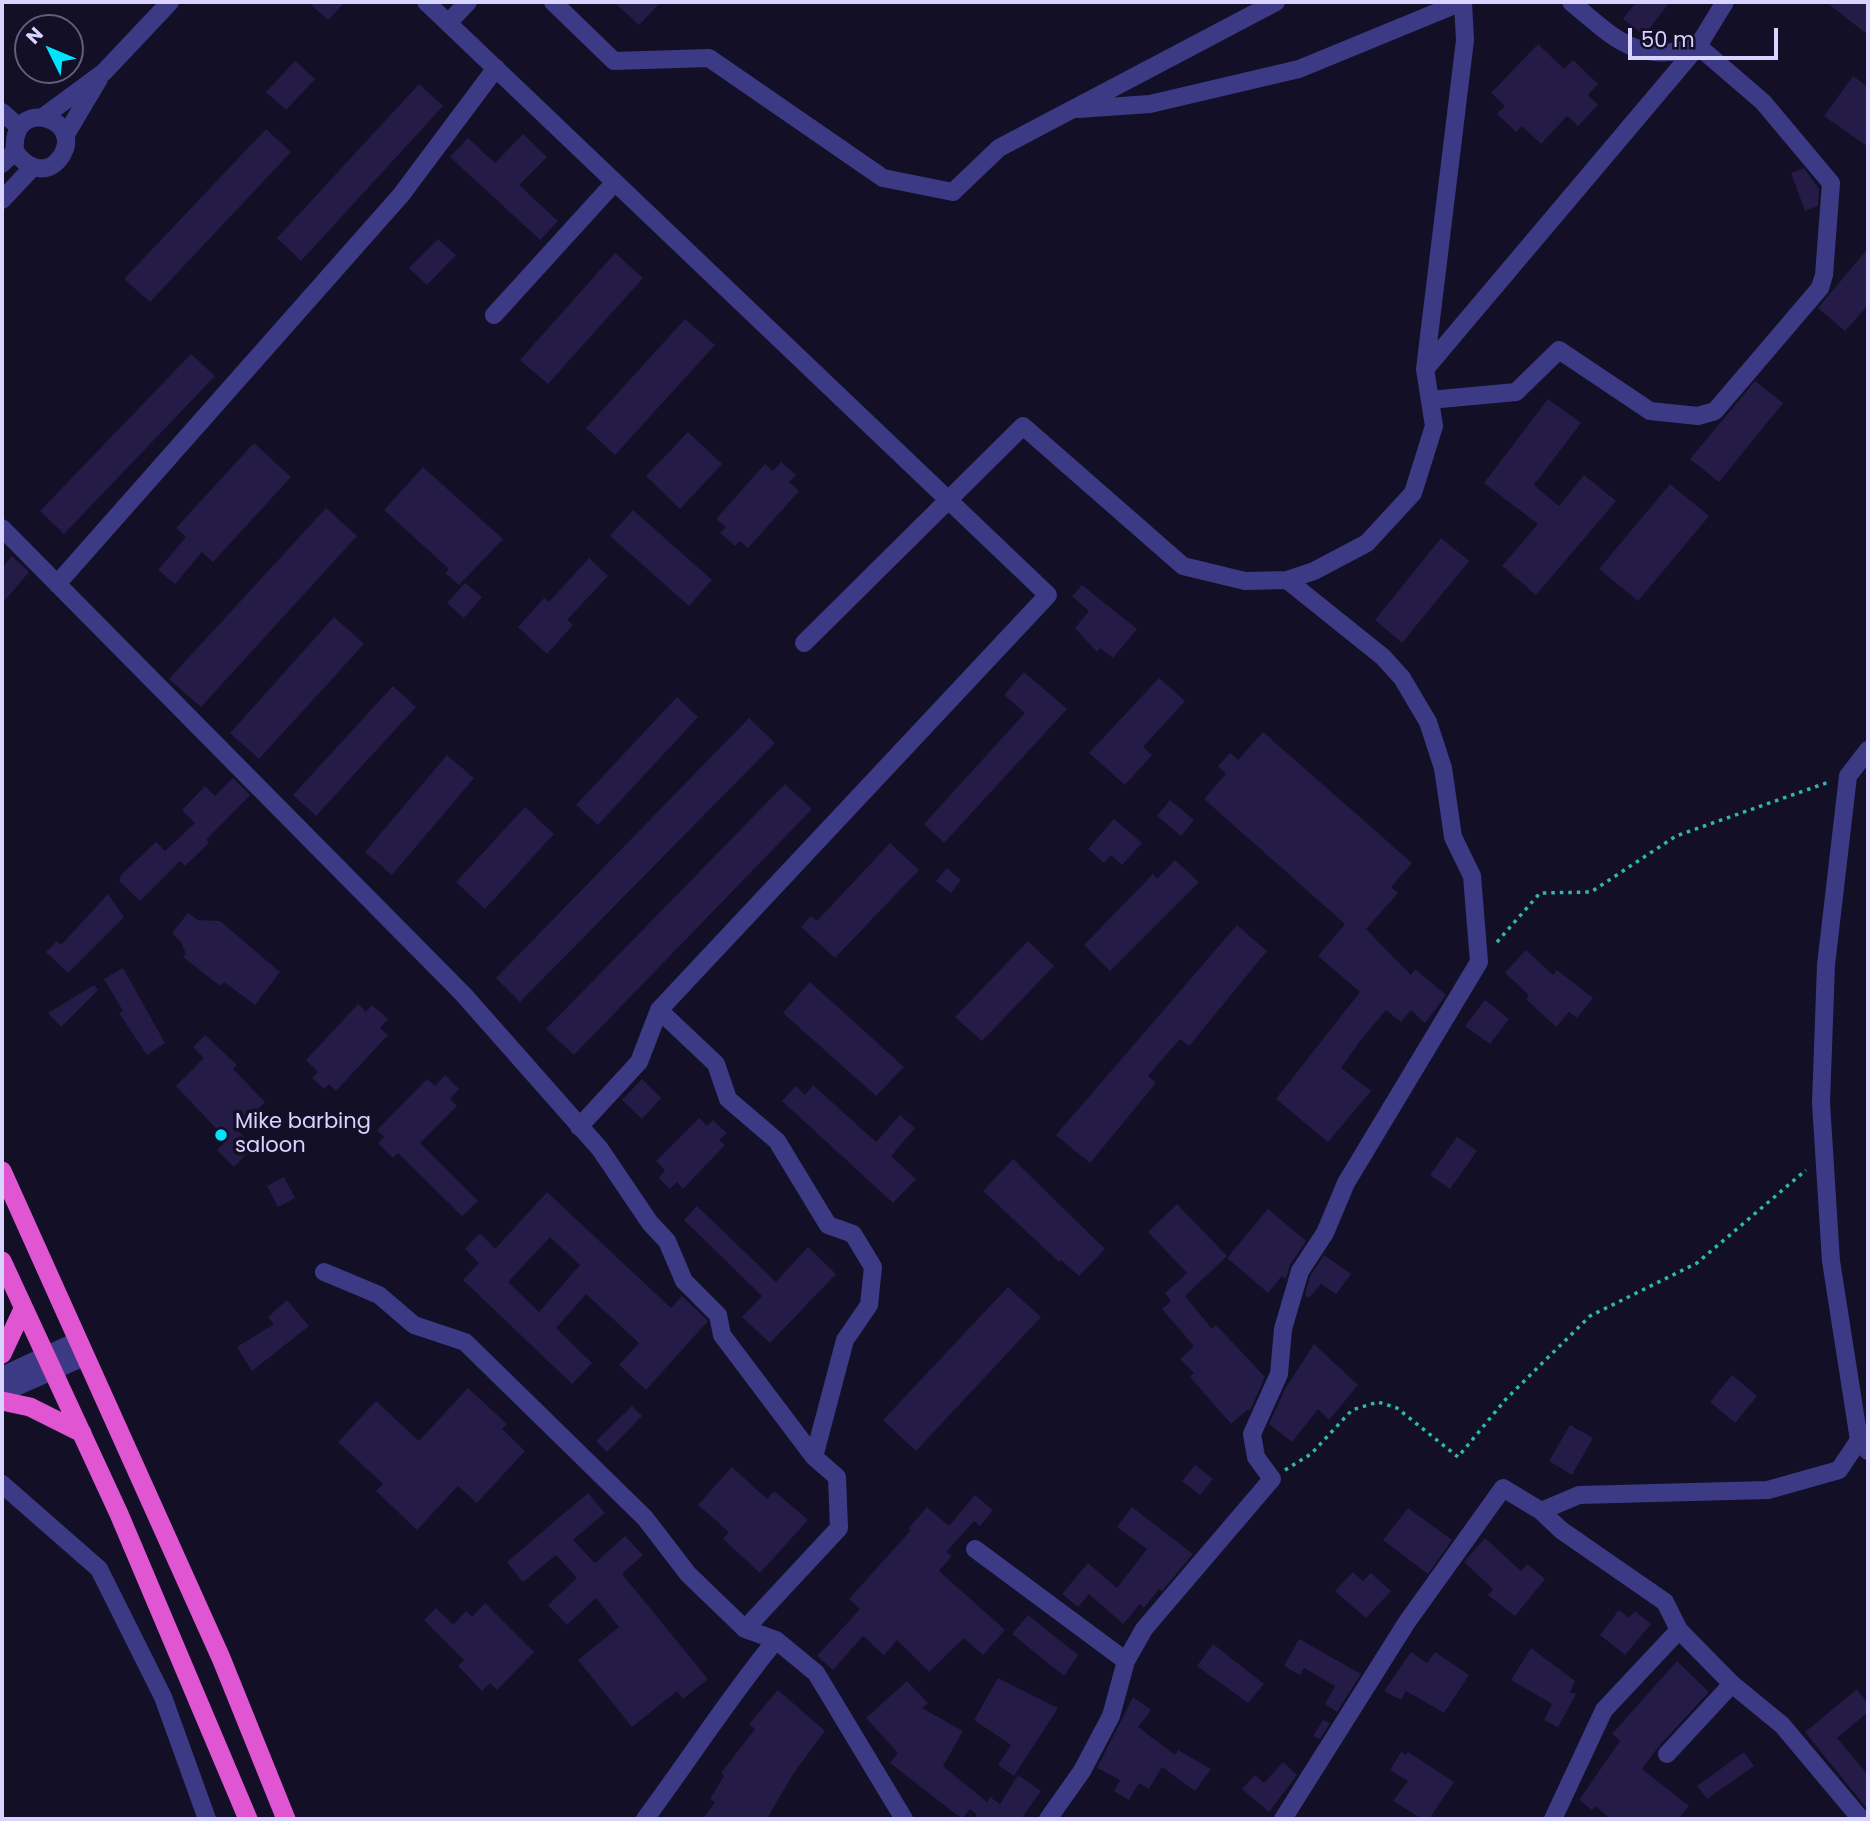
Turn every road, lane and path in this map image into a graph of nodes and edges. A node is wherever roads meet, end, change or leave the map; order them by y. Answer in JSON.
{"nodes":[{"id":1,"x":170,"y":2,"type":"edge"},
{"id":2,"x":426,"y":2,"type":"edge"},
{"id":3,"x":468,"y":2,"type":"edge"},
{"id":4,"x":553,"y":2,"type":"edge"},
{"id":5,"x":1276,"y":2,"type":"edge"},
{"id":6,"x":1463,"y":2,"type":"edge"},
{"id":7,"x":1571,"y":2,"type":"edge"},
{"id":8,"x":1725,"y":2,"type":"edge"},
{"id":9,"x":449,"y":22,"type":"junction"},
{"id":10,"x":1698,"y":46,"type":"junction"},
{"id":11,"x":496,"y":68,"type":"junction"},
{"id":12,"x":104,"y":72,"type":"junction"},
{"id":13,"x":1071,"y":110,"type":"junction"},
{"id":14,"x":2,"y":112,"type":"edge"},
{"id":15,"x":43,"y":117,"type":"junction"},
{"id":16,"x":19,"y":128,"type":"junction"},
{"id":17,"x":65,"y":136,"type":"junction"},
{"id":18,"x":15,"y":151,"type":"junction"},
{"id":19,"x":2,"y":164,"type":"edge"},
{"id":20,"x":32,"y":168,"type":"junction"},
{"id":21,"x":615,"y":181,"type":"junction"},
{"id":22,"x":2,"y":200,"type":"edge"},
{"id":23,"x":494,"y":315,"type":"dead end"},
{"id":24,"x":1426,"y":369,"type":"junction"},
{"id":25,"x":1430,"y":400,"type":"junction"},
{"id":26,"x":948,"y":500,"type":"junction"},
{"id":27,"x":2,"y":528,"type":"edge"},
{"id":28,"x":1287,"y":580,"type":"junction"},
{"id":29,"x":57,"y":584,"type":"junction"},
{"id":30,"x":804,"y":643,"type":"dead end"},
{"id":31,"x":1868,"y":750,"type":"edge"},
{"id":32,"x":1848,"y":776,"type":"junction"},
{"id":33,"x":1479,"y":962,"type":"junction"},
{"id":34,"x":659,"y":1010,"type":"junction"},
{"id":35,"x":579,"y":1127,"type":"junction"},
{"id":36,"x":1824,"y":1154,"type":"junction"},
{"id":37,"x":2,"y":1171,"type":"edge"},
{"id":38,"x":2,"y":1261,"type":"edge"},
{"id":39,"x":324,"y":1272,"type":"dead end"},
{"id":40,"x":23,"y":1309,"type":"junction"},
{"id":41,"x":81,"y":1349,"type":"junction"},
{"id":42,"x":2,"y":1354,"type":"edge"},
{"id":43,"x":49,"y":1363,"type":"junction"},
{"id":44,"x":2,"y":1376,"type":"edge"},
{"id":45,"x":2,"y":1393,"type":"edge"},
{"id":46,"x":2,"y":1401,"type":"edge"},
{"id":47,"x":82,"y":1433,"type":"junction"},
{"id":48,"x":1864,"y":1446,"type":"edge"},
{"id":49,"x":814,"y":1457,"type":"junction"},
{"id":50,"x":1272,"y":1479,"type":"junction"},
{"id":51,"x":2,"y":1484,"type":"edge"},
{"id":52,"x":1541,"y":1511,"type":"junction"},
{"id":53,"x":975,"y":1549,"type":"dead end"},
{"id":54,"x":745,"y":1629,"type":"junction"},
{"id":55,"x":1679,"y":1630,"type":"junction"},
{"id":56,"x":776,"y":1640,"type":"junction"},
{"id":57,"x":1126,"y":1661,"type":"junction"},
{"id":58,"x":1732,"y":1684,"type":"junction"},
{"id":59,"x":1667,"y":1754,"type":"dead end"},
{"id":60,"x":207,"y":1819,"type":"edge"},
{"id":61,"x":248,"y":1819,"type":"edge"},
{"id":62,"x":286,"y":1819,"type":"edge"},
{"id":63,"x":645,"y":1819,"type":"edge"},
{"id":64,"x":904,"y":1819,"type":"edge"},
{"id":65,"x":1048,"y":1819,"type":"edge"},
{"id":66,"x":1283,"y":1819,"type":"edge"},
{"id":67,"x":1553,"y":1819,"type":"edge"},
{"id":68,"x":1861,"y":1819,"type":"edge"}],
"edges":[{"from":1,"to":12,"type":"street"},
{"from":2,"to":9,"type":"street"},
{"from":3,"to":9,"type":"street"},
{"from":4,"to":13,"type":"street"},
{"from":5,"to":13,"type":"street"},
{"from":6,"to":13,"type":"street"},
{"from":6,"to":24,"type":"street"},
{"from":7,"to":10,"type":"street"},
{"from":8,"to":10,"type":"street"},
{"from":9,"to":11,"type":"street"},
{"from":10,"to":24,"type":"street"},
{"from":10,"to":25,"type":"street"},
{"from":11,"to":21,"type":"street"},
{"from":11,"to":29,"type":"street"},
{"from":12,"to":15,"type":"street"},
{"from":12,"to":17,"type":"street"},
{"from":14,"to":16,"type":"street"},
{"from":15,"to":16,"type":"street"},
{"from":15,"to":17,"type":"street"},
{"from":16,"to":18,"type":"street"},
{"from":17,"to":20,"type":"street"},
{"from":18,"to":19,"type":"street"},
{"from":18,"to":20,"type":"street"},
{"from":20,"to":22,"type":"street"},
{"from":21,"to":23,"type":"street"},
{"from":21,"to":26,"type":"street"},
{"from":24,"to":25,"type":"street"},
{"from":25,"to":28,"type":"street"},
{"from":26,"to":28,"type":"street"},
{"from":26,"to":30,"type":"street"},
{"from":26,"to":34,"type":"street"},
{"from":27,"to":29,"type":"street"},
{"from":28,"to":33,"type":"street"},
{"from":29,"to":35,"type":"street"},
{"from":31,"to":32,"type":"street"},
{"from":32,"to":33,"type":"path"},
{"from":32,"to":36,"type":"street"},
{"from":33,"to":50,"type":"street"},
{"from":34,"to":35,"type":"street"},
{"from":34,"to":49,"type":"street"},
{"from":35,"to":49,"type":"street"},
{"from":36,"to":48,"type":"street"},
{"from":36,"to":50,"type":"path"},
{"from":37,"to":41,"type":"highway"},
{"from":38,"to":40,"type":"highway"},
{"from":39,"to":54,"type":"street"},
{"from":40,"to":42,"type":"highway"},
{"from":40,"to":43,"type":"highway"},
{"from":41,"to":43,"type":"street"},
{"from":41,"to":62,"type":"highway"},
{"from":43,"to":44,"type":"street"},
{"from":43,"to":45,"type":"street"},
{"from":43,"to":47,"type":"highway"},
{"from":46,"to":47,"type":"highway"},
{"from":47,"to":61,"type":"highway"},
{"from":48,"to":52,"type":"street"},
{"from":49,"to":54,"type":"street"},
{"from":50,"to":57,"type":"street"},
{"from":51,"to":60,"type":"street"},
{"from":52,"to":55,"type":"street"},
{"from":52,"to":66,"type":"street"},
{"from":53,"to":57,"type":"street"},
{"from":54,"to":56,"type":"street"},
{"from":55,"to":58,"type":"street"},
{"from":55,"to":67,"type":"street"},
{"from":56,"to":63,"type":"street"},
{"from":56,"to":64,"type":"street"},
{"from":57,"to":65,"type":"street"},
{"from":58,"to":59,"type":"street"},
{"from":58,"to":68,"type":"street"}]}
